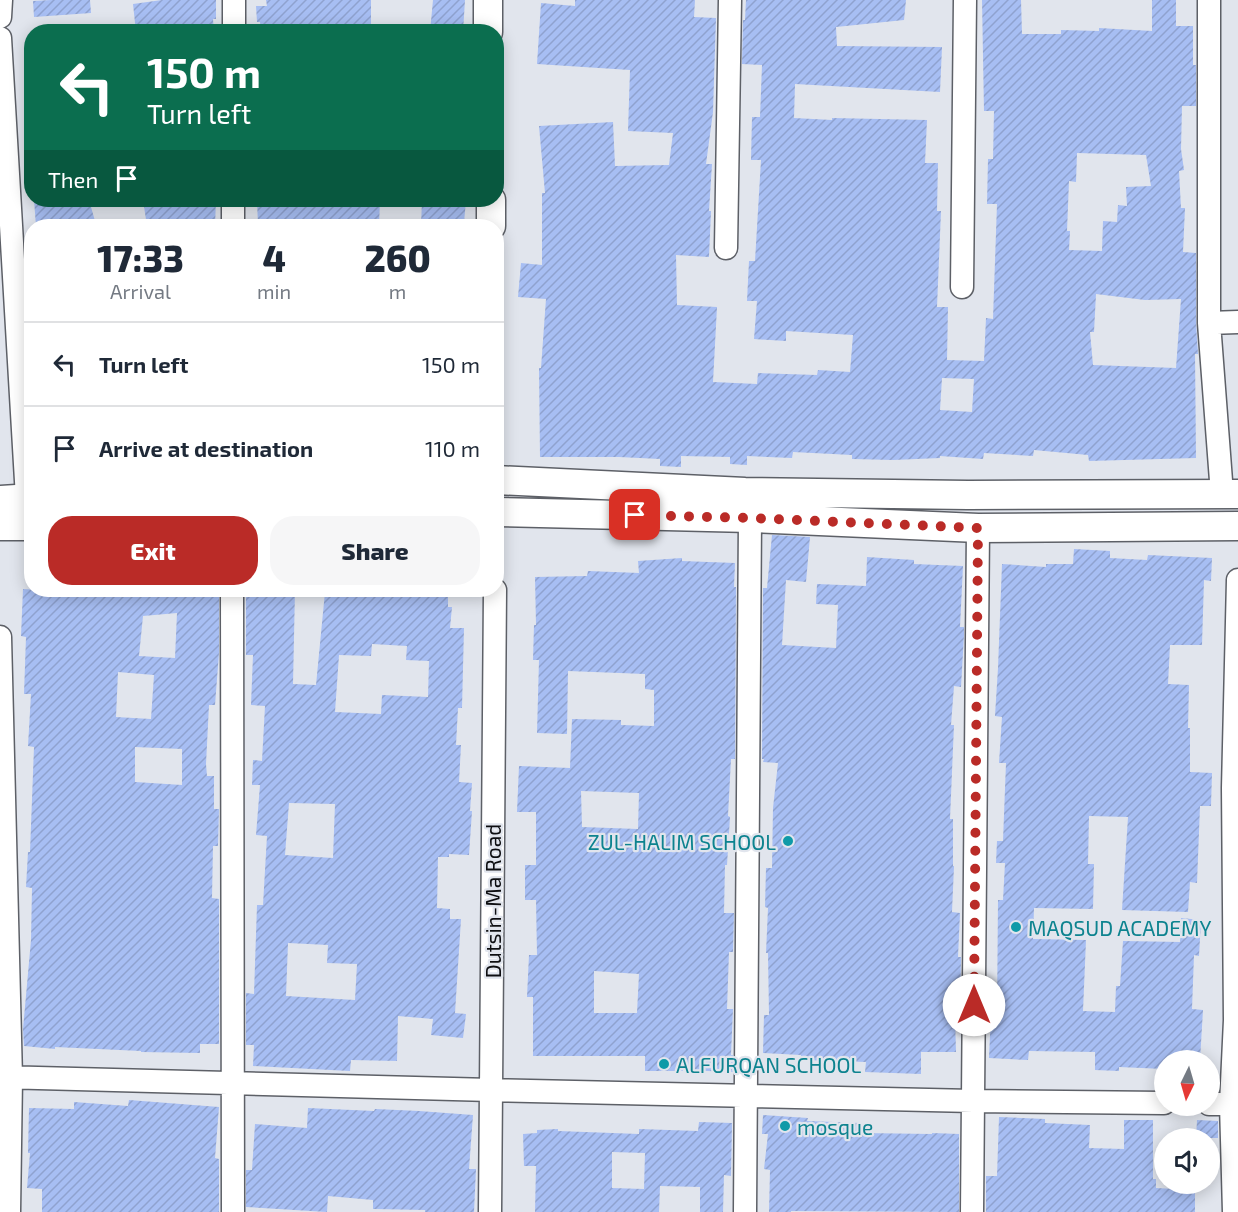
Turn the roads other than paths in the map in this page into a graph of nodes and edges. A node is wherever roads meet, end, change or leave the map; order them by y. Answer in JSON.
{"nodes":[{"id":1,"x":1,"y":0,"type":"edge"},
{"id":2,"x":234,"y":0,"type":"edge"},
{"id":3,"x":488,"y":0,"type":"edge"},
{"id":4,"x":730,"y":0,"type":"edge"},
{"id":5,"x":965,"y":0,"type":"edge"},
{"id":6,"x":1209,"y":0,"type":"edge"},
{"id":7,"x":0,"y":17,"type":"edge"},
{"id":8,"x":234,"y":24,"type":"edge"},
{"id":9,"x":488,"y":24,"type":"edge"},
{"id":10,"x":0,"y":38,"type":"edge"},
{"id":11,"x":726,"y":248,"type":"dead end"},
{"id":12,"x":962,"y":287,"type":"dead end"},
{"id":13,"x":1238,"y":322,"type":"edge"},
{"id":14,"x":1209,"y":323,"type":"junction"},
{"id":15,"x":504,"y":480,"type":"edge"},
{"id":16,"x":1230,"y":494,"type":"edge"},
{"id":17,"x":20,"y":499,"type":"edge"},
{"id":18,"x":504,"y":512,"type":"edge"},
{"id":19,"x":750,"y":518,"type":"junction"},
{"id":20,"x":0,"y":526,"type":"edge"},
{"id":21,"x":24,"y":526,"type":"edge"},
{"id":22,"x":1238,"y":526,"type":"edge"},
{"id":23,"x":978,"y":528,"type":"junction"},
{"id":24,"x":1238,"y":580,"type":"edge"},
{"id":25,"x":232,"y":597,"type":"edge"},
{"id":26,"x":495,"y":597,"type":"edge"},
{"id":27,"x":0,"y":637,"type":"edge"},
{"id":28,"x":1236,"y":788,"type":"edge"},
{"id":29,"x":1236,"y":1020,"type":"edge"},
{"id":30,"x":6,"y":1078,"type":"edge"},
{"id":31,"x":234,"y":1084,"type":"junction"},
{"id":32,"x":491,"y":1090,"type":"junction"},
{"id":33,"x":746,"y":1095,"type":"junction"},
{"id":34,"x":973,"y":1101,"type":"junction"},
{"id":35,"x":1154,"y":1103,"type":"edge"},
{"id":36,"x":1220,"y":1104,"type":"edge"},
{"id":37,"x":9,"y":1212,"type":"edge"},
{"id":38,"x":233,"y":1212,"type":"edge"},
{"id":39,"x":490,"y":1212,"type":"edge"},
{"id":40,"x":745,"y":1212,"type":"edge"},
{"id":41,"x":972,"y":1212,"type":"edge"},
{"id":42,"x":1234,"y":1212,"type":"edge"}],
"edges":[{"from":1,"to":7,"type":"street"},
{"from":2,"to":8,"type":"street"},
{"from":3,"to":9,"type":"street"},
{"from":4,"to":11,"type":"street"},
{"from":5,"to":12,"type":"street"},
{"from":6,"to":14,"type":"street"},
{"from":10,"to":17,"type":"street"},
{"from":13,"to":14,"type":"street"},
{"from":14,"to":16,"type":"street"},
{"from":15,"to":16,"type":"street"},
{"from":18,"to":19,"type":"street"},
{"from":19,"to":23,"type":"street"},
{"from":19,"to":33,"type":"street"},
{"from":20,"to":21,"type":"street"},
{"from":22,"to":23,"type":"street"},
{"from":23,"to":34,"type":"street"},
{"from":24,"to":28,"type":"street"},
{"from":25,"to":31,"type":"street"},
{"from":26,"to":32,"type":"street","name":"Dutsin-Ma Road"},
{"from":27,"to":30,"type":"street"},
{"from":28,"to":29,"type":"street"},
{"from":29,"to":36,"type":"street"},
{"from":30,"to":31,"type":"street"},
{"from":30,"to":37,"type":"street"},
{"from":31,"to":32,"type":"street"},
{"from":31,"to":38,"type":"street"},
{"from":32,"to":33,"type":"street"},
{"from":32,"to":39,"type":"street","name":"Dutsin-Ma Road"},
{"from":33,"to":34,"type":"street"},
{"from":33,"to":40,"type":"street"},
{"from":34,"to":35,"type":"street"},
{"from":34,"to":41,"type":"street"},
{"from":36,"to":42,"type":"street"}]}
